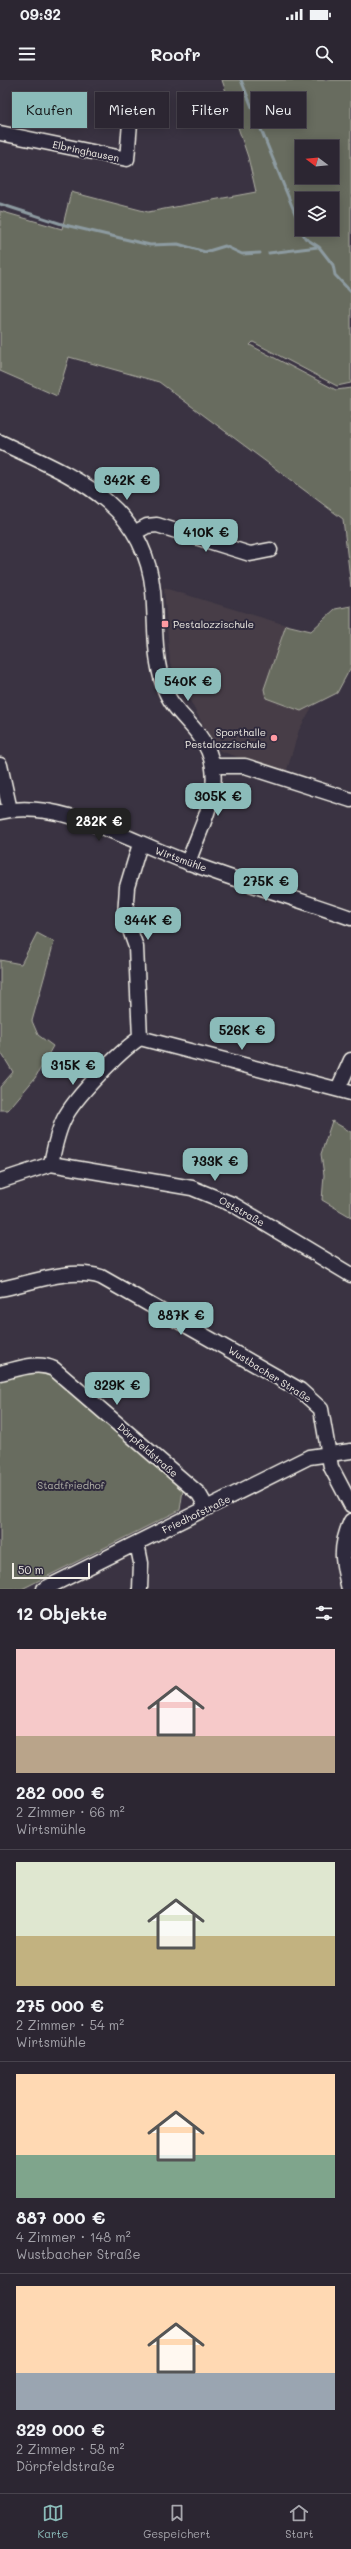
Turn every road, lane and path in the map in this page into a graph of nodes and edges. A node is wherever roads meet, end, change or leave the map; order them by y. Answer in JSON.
{"nodes":[{"id":1,"x":130,"y":128,"type":"edge"},
{"id":2,"x":0,"y":133,"type":"edge"},
{"id":3,"x":0,"y":442,"type":"edge"},
{"id":4,"x":134,"y":533,"type":"junction"},
{"id":5,"x":270,"y":550,"type":"dead end"},
{"id":6,"x":0,"y":765,"type":"edge"},
{"id":7,"x":214,"y":766,"type":"junction"},
{"id":8,"x":351,"y":800,"type":"edge"},
{"id":9,"x":5,"y":811,"type":"edge"},
{"id":10,"x":140,"y":844,"type":"junction"},
{"id":11,"x":188,"y":863,"type":"junction"},
{"id":12,"x":351,"y":918,"type":"edge"},
{"id":13,"x":140,"y":1038,"type":"junction"},
{"id":14,"x":351,"y":1060,"type":"edge"},
{"id":15,"x":345,"y":1091,"type":"edge"},
{"id":16,"x":51,"y":1164,"type":"junction"},
{"id":17,"x":0,"y":1180,"type":"edge"},
{"id":18,"x":351,"y":1275,"type":"edge"},
{"id":19,"x":0,"y":1289,"type":"edge"},
{"id":20,"x":0,"y":1373,"type":"edge"},
{"id":21,"x":351,"y":1451,"type":"edge"},
{"id":22,"x":328,"y":1453,"type":"junction"},
{"id":23,"x":351,"y":1505,"type":"edge"},
{"id":24,"x":207,"y":1508,"type":"junction"},
{"id":25,"x":351,"y":1521,"type":"edge"},
{"id":26,"x":137,"y":1543,"type":"junction"},
{"id":27,"x":44,"y":1589,"type":"edge"},
{"id":28,"x":140,"y":1589,"type":"edge"},
{"id":29,"x":349,"y":1589,"type":"edge"}],
"edges":[{"from":1,"to":2,"type":"street","name":"Elbringhausen"},
{"from":3,"to":4,"type":"street"},
{"from":4,"to":5,"type":"street"},
{"from":4,"to":7,"type":"street"},
{"from":6,"to":9,"type":"street"},
{"from":7,"to":8,"type":"street"},
{"from":7,"to":11,"type":"street"},
{"from":9,"to":10,"type":"street","name":"Wirtsmühle"},
{"from":10,"to":11,"type":"street","name":"Wirtsmühle"},
{"from":10,"to":13,"type":"street"},
{"from":11,"to":12,"type":"street","name":"Wirtsmühle"},
{"from":13,"to":15,"type":"street"},
{"from":13,"to":16,"type":"street"},
{"from":14,"to":15,"type":"street"},
{"from":16,"to":17,"type":"street"},
{"from":16,"to":18,"type":"street","name":"Oststraße"},
{"from":19,"to":22,"type":"street","name":"Wustbacher Straße"},
{"from":20,"to":24,"type":"street","name":"Dörpfeldstraße"},
{"from":21,"to":22,"type":"street","name":"Friedhofstraße"},
{"from":22,"to":23,"type":"street","name":"Wustbacher Straße"},
{"from":22,"to":24,"type":"street","name":"Friedhofstraße"},
{"from":24,"to":26,"type":"street","name":"Friedhofstraße"},
{"from":25,"to":29,"type":"street"},
{"from":26,"to":27,"type":"street","name":"Friedhofstraße"},
{"from":26,"to":28,"type":"street"}]}
